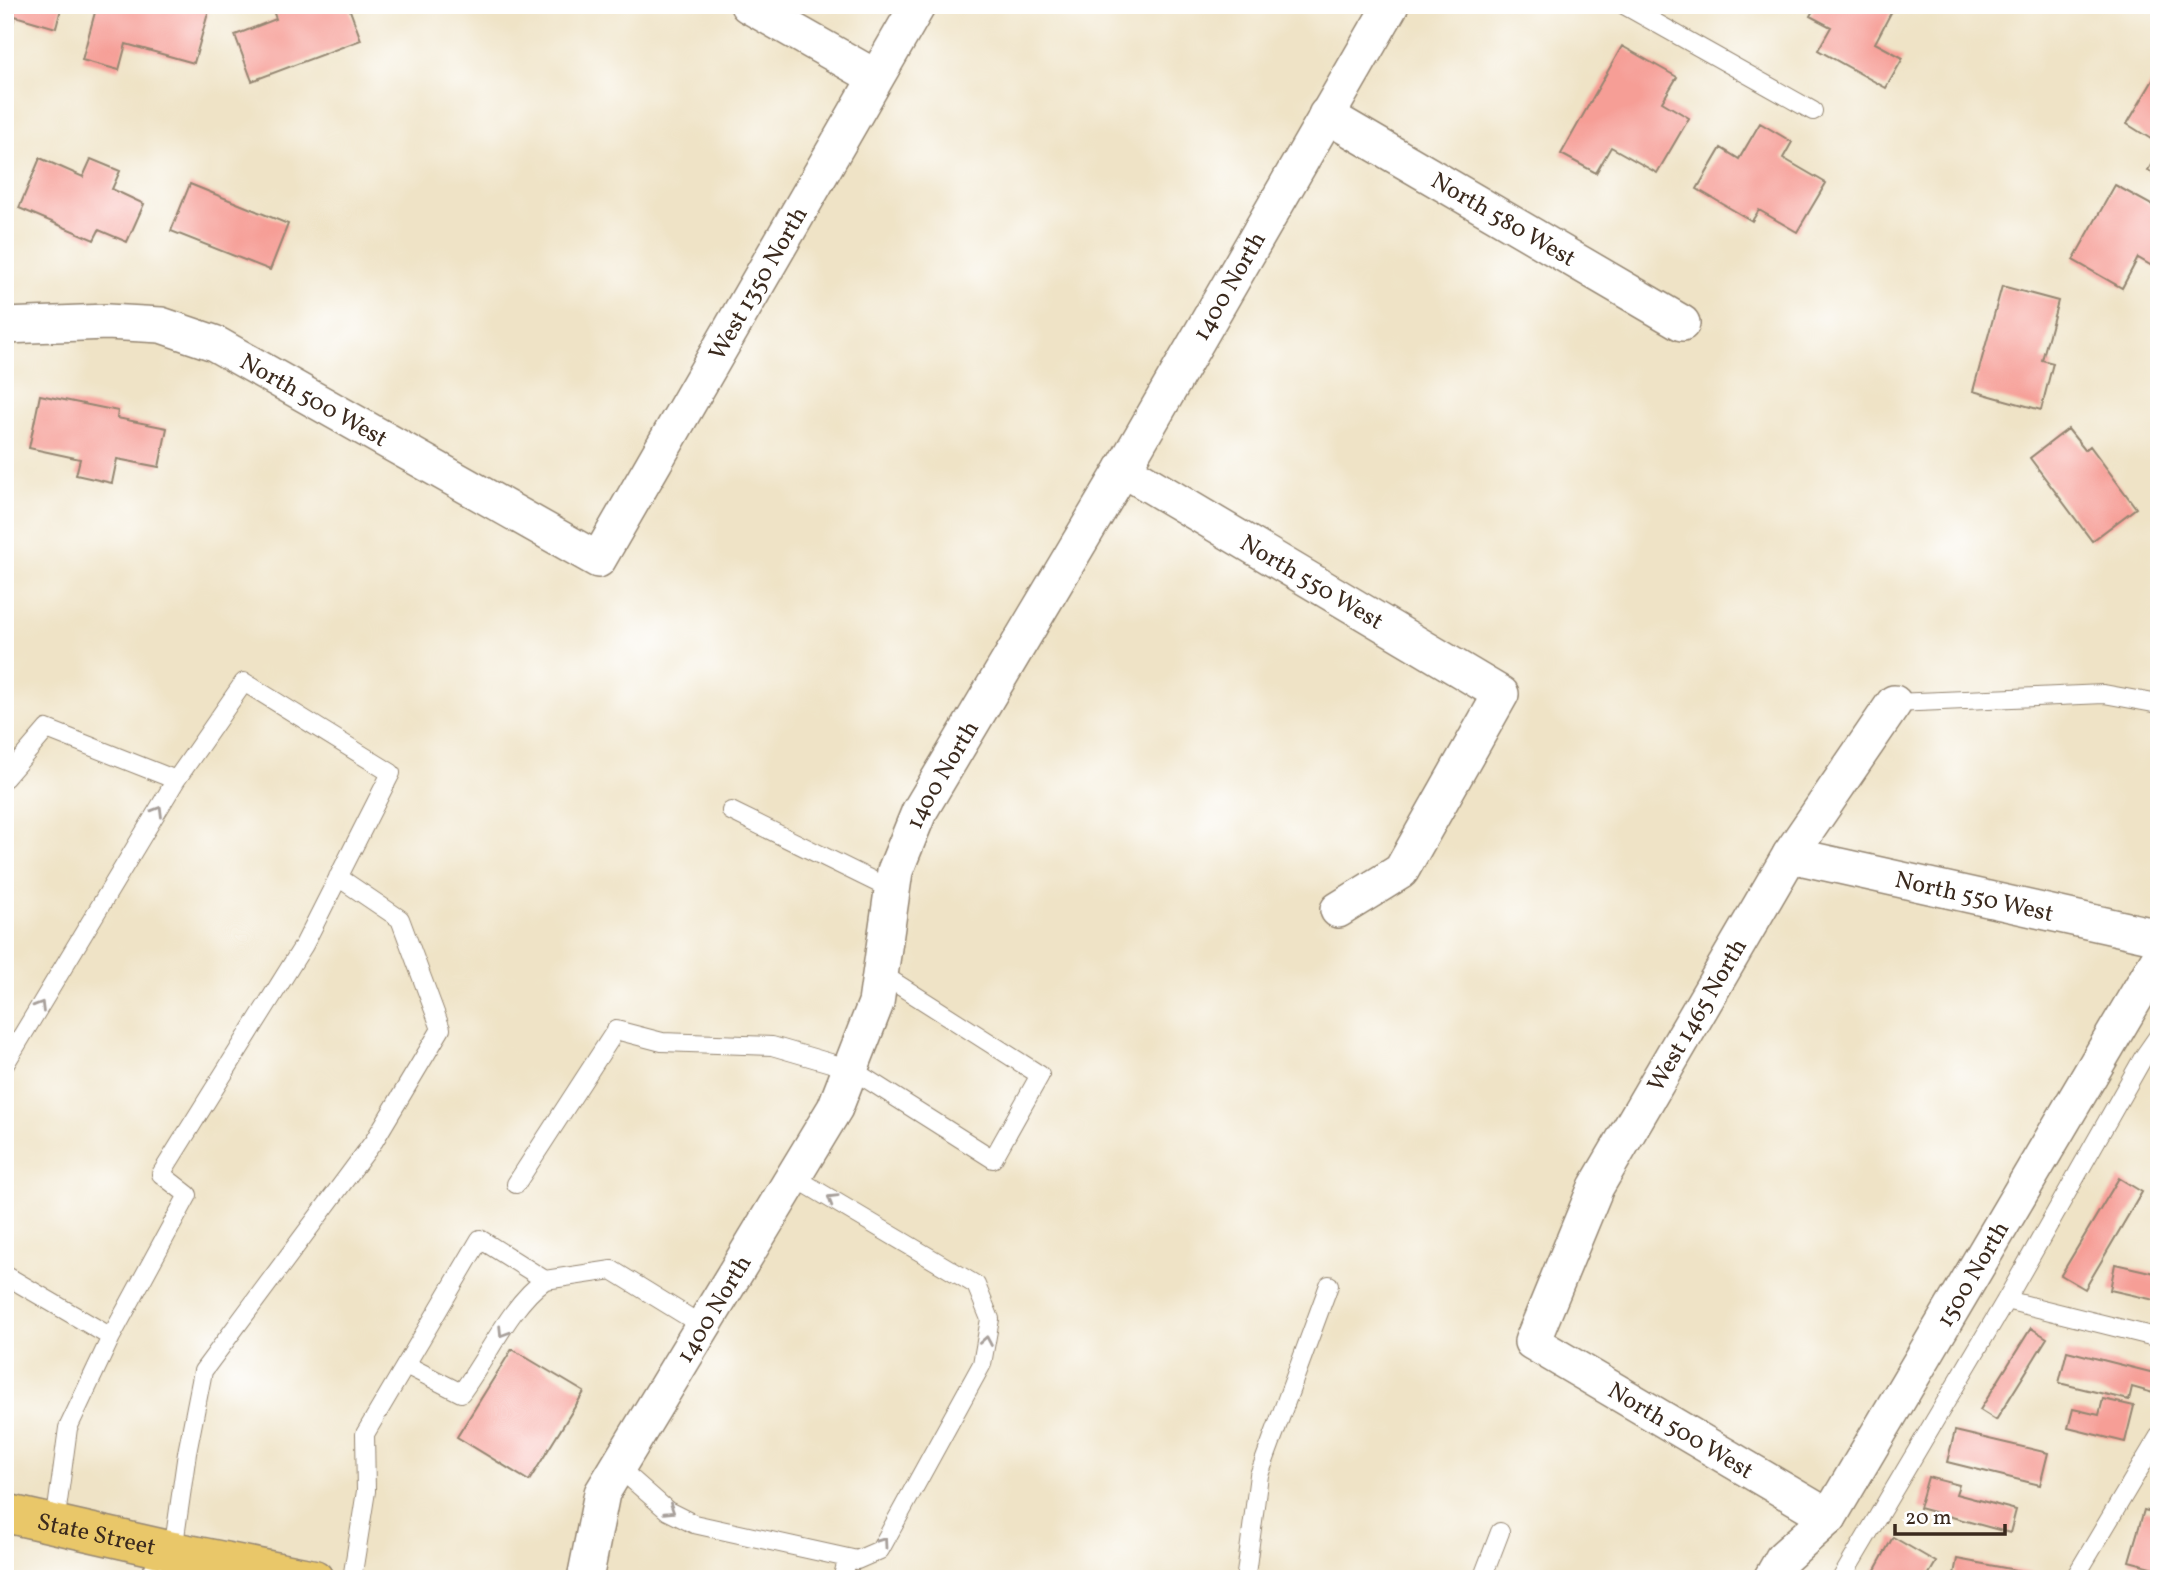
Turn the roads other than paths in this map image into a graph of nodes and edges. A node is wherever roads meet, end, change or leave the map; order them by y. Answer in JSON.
{"nodes":[{"id":1,"x":748,"y":5,"type":"edge"},
{"id":2,"x":918,"y":5,"type":"edge"},
{"id":3,"x":1391,"y":5,"type":"edge"},
{"id":4,"x":1624,"y":5,"type":"edge"},
{"id":5,"x":875,"y":77,"type":"junction"},
{"id":6,"x":1813,"y":111,"type":"dead end"},
{"id":7,"x":1326,"y":115,"type":"junction"},
{"id":8,"x":1682,"y":323,"type":"dead end"},
{"id":9,"x":5,"y":326,"type":"edge"},
{"id":10,"x":1122,"y":469,"type":"junction"},
{"id":11,"x":598,"y":561,"type":"joint"},
{"id":12,"x":1894,"y":703,"type":"joint"},
{"id":13,"x":2159,"y":704,"type":"edge"},
{"id":14,"x":5,"y":778,"type":"edge"},
{"id":15,"x":176,"y":780,"type":"junction"},
{"id":16,"x":731,"y":811,"type":"dead end"},
{"id":17,"x":1790,"y":855,"type":"junction"},
{"id":18,"x":338,"y":877,"type":"junction"},
{"id":19,"x":892,"y":890,"type":"junction"},
{"id":20,"x":1338,"y":910,"type":"dead end"},
{"id":21,"x":2159,"y":937,"type":"edge"},
{"id":22,"x":2159,"y":958,"type":"edge"},
{"id":23,"x":880,"y":972,"type":"junction"},
{"id":24,"x":2159,"y":1035,"type":"edge"},
{"id":25,"x":5,"y":1064,"type":"edge"},
{"id":26,"x":850,"y":1069,"type":"junction"},
{"id":27,"x":794,"y":1177,"type":"junction"},
{"id":28,"x":516,"y":1184,"type":"dead end"},
{"id":29,"x":5,"y":1275,"type":"edge"},
{"id":30,"x":545,"y":1280,"type":"junction"},
{"id":31,"x":1329,"y":1285,"type":"dead end"},
{"id":32,"x":2006,"y":1300,"type":"junction"},
{"id":33,"x":703,"y":1326,"type":"junction"},
{"id":34,"x":111,"y":1337,"type":"junction"},
{"id":35,"x":2159,"y":1339,"type":"edge"},
{"id":36,"x":1532,"y":1342,"type":"joint"},
{"id":37,"x":406,"y":1365,"type":"junction"},
{"id":38,"x":2159,"y":1436,"type":"edge"},
{"id":39,"x":618,"y":1467,"type":"junction"},
{"id":40,"x":5,"y":1513,"type":"edge"},
{"id":41,"x":1829,"y":1517,"type":"junction"},
{"id":42,"x":55,"y":1524,"type":"junction"},
{"id":43,"x":1500,"y":1532,"type":"dead end"},
{"id":44,"x":848,"y":1558,"type":"junction"},
{"id":45,"x":166,"y":1565,"type":"edge"},
{"id":46,"x":1251,"y":1577,"type":"edge"},
{"id":47,"x":314,"y":1579,"type":"edge"},
{"id":48,"x":352,"y":1579,"type":"edge"},
{"id":49,"x":585,"y":1579,"type":"edge"},
{"id":50,"x":842,"y":1579,"type":"edge"},
{"id":51,"x":1482,"y":1579,"type":"edge"},
{"id":52,"x":1771,"y":1579,"type":"edge"},
{"id":53,"x":1840,"y":1579,"type":"edge"},
{"id":54,"x":2074,"y":1579,"type":"edge"}],
"edges":[{"from":1,"to":5,"type":"street"},
{"from":2,"to":5,"type":"street","name":"West 1350 North"},
{"from":3,"to":7,"type":"street","name":"1400 North"},
{"from":4,"to":6,"type":"lane"},
{"from":5,"to":11,"type":"street","name":"West 1350 North"},
{"from":7,"to":8,"type":"street","name":"North 580 West"},
{"from":7,"to":10,"type":"street","name":"1400 North"},
{"from":9,"to":11,"type":"street","name":"North 500 West"},
{"from":10,"to":19,"type":"street","name":"1400 North"},
{"from":10,"to":20,"type":"street","name":"North 550 West"},
{"from":12,"to":13,"type":"lane"},
{"from":12,"to":17,"type":"street","name":"West 1465 North"},
{"from":14,"to":15,"type":"lane"},
{"from":15,"to":18,"type":"lane"},
{"from":25,"to":15,"type":"lane","one_way":true},
{"from":16,"to":19,"type":"lane"},
{"from":17,"to":21,"type":"street","name":"North 550 West"},
{"from":17,"to":36,"type":"street","name":"West 1465 North"},
{"from":18,"to":34,"type":"lane"},
{"from":18,"to":45,"type":"lane"},
{"from":19,"to":23,"type":"street","name":"1400 North"},
{"from":22,"to":41,"type":"street","name":"1500 North"},
{"from":23,"to":26,"type":"street","name":"1400 North"},
{"from":23,"to":26,"type":"lane"},
{"from":24,"to":32,"type":"lane"},
{"from":26,"to":27,"type":"street","name":"1400 North"},
{"from":26,"to":28,"type":"lane"},
{"from":27,"to":33,"type":"street","name":"1400 North"},
{"from":44,"to":27,"type":"lane","one_way":true},
{"from":29,"to":34,"type":"lane"},
{"from":30,"to":33,"type":"lane"},
{"from":30,"to":37,"type":"lane","one_way":true},
{"from":30,"to":37,"type":"lane"},
{"from":31,"to":46,"type":"lane"},
{"from":32,"to":35,"type":"lane"},
{"from":32,"to":53,"type":"lane"},
{"from":33,"to":39,"type":"street","name":"1400 North"},
{"from":34,"to":42,"type":"lane"},
{"from":36,"to":41,"type":"street","name":"North 500 West"},
{"from":37,"to":48,"type":"lane"},
{"from":38,"to":54,"type":"lane"},
{"from":39,"to":44,"type":"lane","one_way":true},
{"from":39,"to":49,"type":"street","name":"1400 North"},
{"from":40,"to":42,"type":"main road","name":"State Street"},
{"from":41,"to":52,"type":"street","name":"1500 North"},
{"from":42,"to":45,"type":"main road","name":"State Street"},
{"from":43,"to":51,"type":"lane"},
{"from":44,"to":50,"type":"lane"},
{"from":45,"to":47,"type":"main road","name":"State Street"}]}
